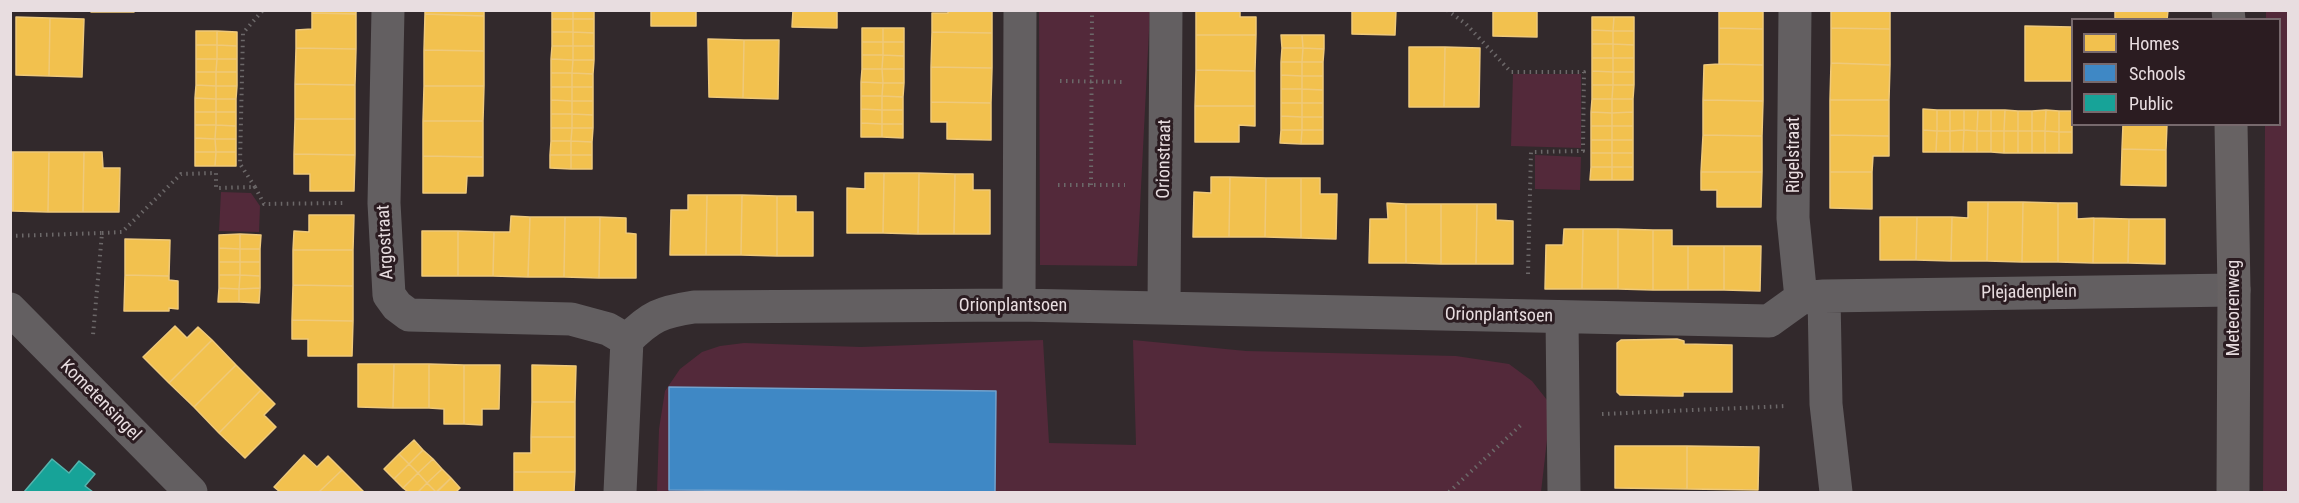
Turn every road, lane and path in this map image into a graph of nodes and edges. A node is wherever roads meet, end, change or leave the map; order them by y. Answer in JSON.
{"nodes":[{"id":1,"x":262,"y":10,"type":"edge"},
{"id":2,"x":388,"y":10,"type":"edge"},
{"id":3,"x":1020,"y":10,"type":"edge"},
{"id":4,"x":1092,"y":10,"type":"edge"},
{"id":5,"x":1166,"y":10,"type":"edge"},
{"id":6,"x":1448,"y":10,"type":"edge"},
{"id":7,"x":1794,"y":10,"type":"edge"},
{"id":8,"x":1020,"y":81,"type":"junction"},
{"id":9,"x":1092,"y":82,"type":"junction"},
{"id":10,"x":1166,"y":83,"type":"junction"},
{"id":11,"x":2231,"y":126,"type":"edge"},
{"id":12,"x":1021,"y":185,"type":"junction"},
{"id":13,"x":1091,"y":185,"type":"junction"},
{"id":14,"x":1164,"y":185,"type":"junction"},
{"id":15,"x":255,"y":187,"type":"junction"},
{"id":16,"x":384,"y":203,"type":"junction"},
{"id":17,"x":102,"y":233,"type":"junction"},
{"id":18,"x":10,"y":236,"type":"edge"},
{"id":19,"x":2234,"y":290,"type":"junction"},
{"id":20,"x":1812,"y":297,"type":"junction"},
{"id":21,"x":1019,"y":305,"type":"junction"},
{"id":22,"x":1164,"y":308,"type":"junction"},
{"id":23,"x":10,"y":309,"type":"edge"},
{"id":24,"x":1527,"y":317,"type":"junction"},
{"id":25,"x":1562,"y":318,"type":"junction"},
{"id":26,"x":627,"y":340,"type":"junction"},
{"id":27,"x":88,"y":390,"type":"junction"},
{"id":28,"x":1826,"y":404,"type":"junction"},
{"id":29,"x":1563,"y":416,"type":"junction"},
{"id":30,"x":191,"y":492,"type":"edge"},
{"id":31,"x":620,"y":492,"type":"edge"},
{"id":32,"x":1449,"y":492,"type":"edge"},
{"id":33,"x":1564,"y":492,"type":"edge"},
{"id":34,"x":1836,"y":492,"type":"edge"},
{"id":35,"x":2233,"y":492,"type":"edge"}],
"edges":[{"from":1,"to":15,"type":"path"},
{"from":2,"to":16,"type":"street","name":"Argostraat"},
{"from":3,"to":8,"type":"street"},
{"from":4,"to":9,"type":"path"},
{"from":5,"to":10,"type":"street","name":"Orionstraat"},
{"from":6,"to":24,"type":"path"},
{"from":7,"to":20,"type":"street","name":"Rigelstraat"},
{"from":8,"to":9,"type":"path"},
{"from":8,"to":12,"type":"street"},
{"from":9,"to":10,"type":"path"},
{"from":9,"to":13,"type":"path"},
{"from":10,"to":14,"type":"street","name":"Orionstraat"},
{"from":11,"to":19,"type":"street","name":"Meteorenweg"},
{"from":12,"to":13,"type":"path"},
{"from":12,"to":21,"type":"street"},
{"from":13,"to":14,"type":"path"},
{"from":14,"to":22,"type":"street","name":"Orionstraat"},
{"from":15,"to":16,"type":"path"},
{"from":15,"to":17,"type":"path"},
{"from":16,"to":26,"type":"street","name":"Argostraat"},
{"from":17,"to":18,"type":"path"},
{"from":17,"to":27,"type":"path"},
{"from":19,"to":20,"type":"street","name":"Plejadenplein"},
{"from":19,"to":35,"type":"street","name":"Meteorenweg"},
{"from":20,"to":25,"type":"street","name":"Orionplantsoen"},
{"from":20,"to":28,"type":"street"},
{"from":21,"to":22,"type":"street","name":"Orionplantsoen"},
{"from":21,"to":26,"type":"street","name":"Orionplantsoen"},
{"from":22,"to":24,"type":"street","name":"Orionplantsoen"},
{"from":23,"to":27,"type":"street","name":"Kometensingel"},
{"from":24,"to":25,"type":"street","name":"Orionplantsoen"},
{"from":25,"to":29,"type":"street","name":"Orionplantsoen"},
{"from":26,"to":31,"type":"street"},
{"from":27,"to":30,"type":"street","name":"Kometensingel"},
{"from":28,"to":29,"type":"path"},
{"from":28,"to":34,"type":"street"},
{"from":29,"to":32,"type":"path"},
{"from":29,"to":33,"type":"street","name":"Orionplantsoen"}]}
